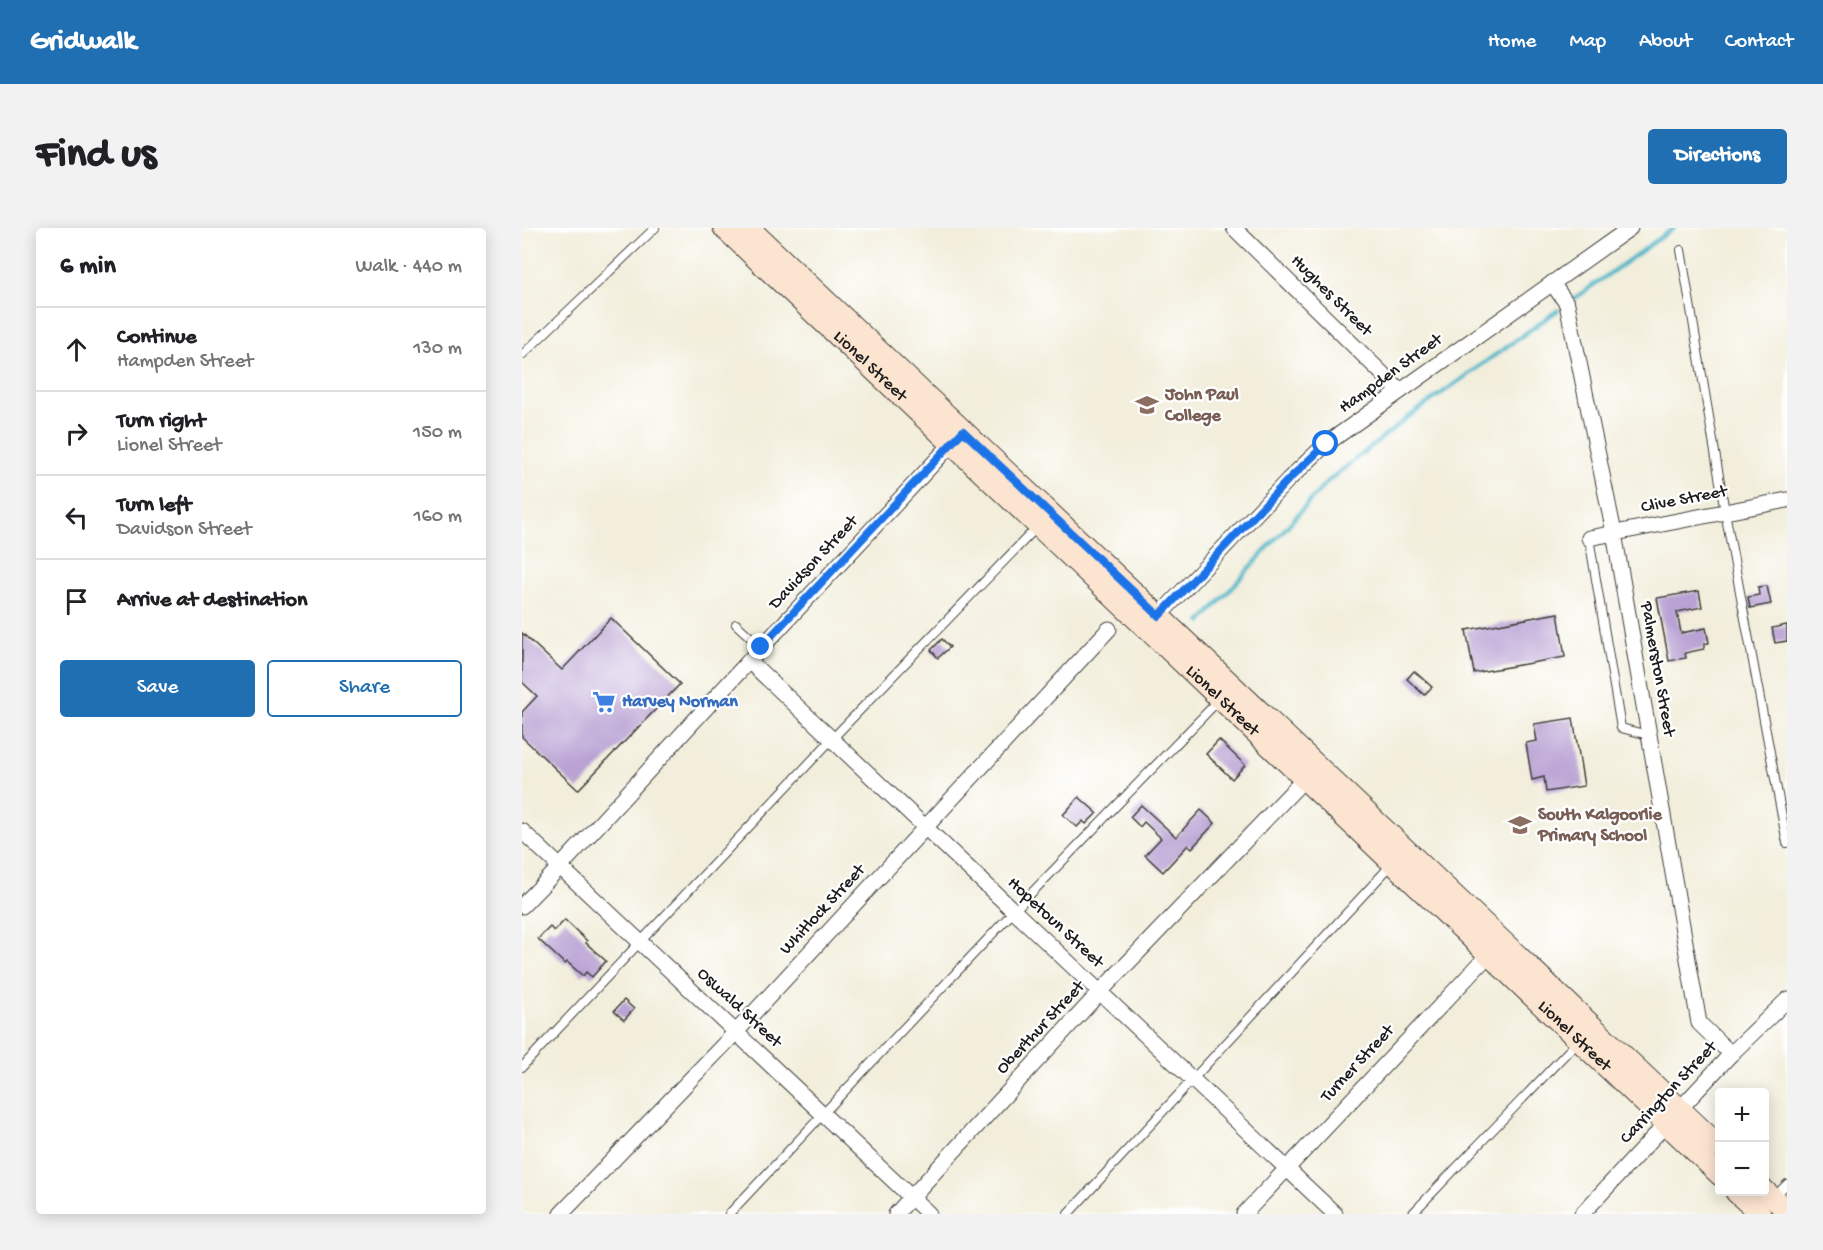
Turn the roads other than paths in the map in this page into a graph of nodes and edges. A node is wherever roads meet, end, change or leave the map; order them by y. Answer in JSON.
{"nodes":[{"id":1,"x":655,"y":228,"type":"edge"},
{"id":2,"x":724,"y":228,"type":"edge"},
{"id":3,"x":748,"y":228,"type":"edge"},
{"id":4,"x":1234,"y":228,"type":"edge"},
{"id":5,"x":1630,"y":228,"type":"edge"},
{"id":6,"x":1681,"y":250,"type":"dead end"},
{"id":7,"x":1552,"y":283,"type":"junction"},
{"id":8,"x":522,"y":355,"type":"edge"},
{"id":9,"x":1400,"y":391,"type":"junction"},
{"id":10,"x":958,"y":438,"type":"junction"},
{"id":11,"x":1787,"y":500,"type":"edge"},
{"id":12,"x":1725,"y":512,"type":"junction"},
{"id":13,"x":1038,"y":526,"type":"junction"},
{"id":14,"x":1614,"y":533,"type":"junction"},
{"id":15,"x":1589,"y":538,"type":"joint"},
{"id":16,"x":1153,"y":622,"type":"junction"},
{"id":17,"x":736,"y":624,"type":"dead end"},
{"id":18,"x":1109,"y":629,"type":"dead end"},
{"id":19,"x":761,"y":647,"type":"junction"},
{"id":20,"x":749,"y":660,"type":"junction"},
{"id":21,"x":1226,"y":692,"type":"junction"},
{"id":22,"x":1648,"y":735,"type":"junction"},
{"id":23,"x":832,"y":739,"type":"junction"},
{"id":24,"x":1311,"y":772,"type":"junction"},
{"id":25,"x":926,"y":828,"type":"junction"},
{"id":26,"x":522,"y":831,"type":"edge"},
{"id":27,"x":1787,"y":843,"type":"edge"},
{"id":28,"x":1399,"y":856,"type":"junction"},
{"id":29,"x":560,"y":867,"type":"junction"},
{"id":30,"x":522,"y":906,"type":"edge"},
{"id":31,"x":1014,"y":910,"type":"junction"},
{"id":32,"x":640,"y":942,"type":"junction"},
{"id":33,"x":1495,"y":948,"type":"junction"},
{"id":34,"x":1100,"y":992,"type":"junction"},
{"id":35,"x":1787,"y":1000,"type":"edge"},
{"id":36,"x":736,"y":1032,"type":"junction"},
{"id":37,"x":1585,"y":1034,"type":"junction"},
{"id":38,"x":1731,"y":1054,"type":"junction"},
{"id":39,"x":522,"y":1067,"type":"edge"},
{"id":40,"x":1194,"y":1080,"type":"junction"},
{"id":41,"x":824,"y":1115,"type":"junction"},
{"id":42,"x":1673,"y":1117,"type":"junction"},
{"id":43,"x":1715,"y":1145,"type":"edge"},
{"id":44,"x":1287,"y":1168,"type":"junction"},
{"id":45,"x":1715,"y":1170,"type":"edge"},
{"id":46,"x":1750,"y":1196,"type":"edge"},
{"id":47,"x":911,"y":1197,"type":"junction"},
{"id":48,"x":1769,"y":1203,"type":"edge"},
{"id":49,"x":561,"y":1214,"type":"edge"},
{"id":50,"x":729,"y":1214,"type":"edge"},
{"id":51,"x":896,"y":1214,"type":"edge"},
{"id":52,"x":929,"y":1214,"type":"edge"},
{"id":53,"x":1068,"y":1214,"type":"edge"},
{"id":54,"x":1244,"y":1214,"type":"edge"},
{"id":55,"x":1335,"y":1214,"type":"edge"},
{"id":56,"x":1412,"y":1214,"type":"edge"},
{"id":57,"x":1582,"y":1214,"type":"edge"}],
"edges":[{"from":1,"to":8,"type":"lane"},
{"from":2,"to":10,"type":"street","name":"Lionel Street"},
{"from":3,"to":10,"type":"street","name":"Lionel Street"},
{"from":4,"to":9,"type":"street","name":"Hughes Street"},
{"from":5,"to":7,"type":"street","name":"Hampden Street"},
{"from":6,"to":12,"type":"lane"},
{"from":7,"to":9,"type":"street","name":"Hampden Street"},
{"from":7,"to":14,"type":"street","name":"Palmerston Street"},
{"from":9,"to":16,"type":"street","name":"Hampden Street"},
{"from":10,"to":13,"type":"street","name":"Lionel Street"},
{"from":10,"to":16,"type":"street","name":"Lionel Street"},
{"from":10,"to":19,"type":"street","name":"Davidson Street"},
{"from":11,"to":12,"type":"street","name":"Clive Street"},
{"from":12,"to":14,"type":"street","name":"Clive Street"},
{"from":12,"to":27,"type":"lane"},
{"from":13,"to":16,"type":"street","name":"Lionel Street"},
{"from":13,"to":23,"type":"lane"},
{"from":14,"to":15,"type":"street","name":"Clive Street"},
{"from":14,"to":22,"type":"street","name":"Palmerston Street"},
{"from":15,"to":22,"type":"lane"},
{"from":16,"to":21,"type":"street","name":"Lionel Street"},
{"from":17,"to":19,"type":"lane"},
{"from":18,"to":25,"type":"street","name":"Whitlock Street"},
{"from":19,"to":20,"type":"street","name":"Davidson Street"},
{"from":20,"to":23,"type":"street","name":"Hopetoun Street"},
{"from":20,"to":29,"type":"street","name":"Davidson Street"},
{"from":21,"to":24,"type":"street","name":"Lionel Street"},
{"from":21,"to":31,"type":"lane"},
{"from":22,"to":38,"type":"street","name":"Palmerston Street"},
{"from":23,"to":25,"type":"street","name":"Hopetoun Street"},
{"from":23,"to":32,"type":"lane"},
{"from":24,"to":28,"type":"street","name":"Lionel Street"},
{"from":24,"to":34,"type":"street","name":"Oberthur Street"},
{"from":25,"to":31,"type":"street","name":"Hopetoun Street"},
{"from":25,"to":36,"type":"street","name":"Whitlock Street"},
{"from":26,"to":29,"type":"street","name":"Oswald Street"},
{"from":28,"to":33,"type":"street","name":"Lionel Street"},
{"from":28,"to":40,"type":"lane"},
{"from":29,"to":30,"type":"street","name":"Davidson Street"},
{"from":29,"to":32,"type":"street","name":"Oswald Street"},
{"from":31,"to":34,"type":"street","name":"Hopetoun Street"},
{"from":31,"to":41,"type":"lane"},
{"from":32,"to":36,"type":"street","name":"Oswald Street"},
{"from":32,"to":39,"type":"lane"},
{"from":33,"to":37,"type":"street","name":"Lionel Street"},
{"from":33,"to":44,"type":"street","name":"Turner Street"},
{"from":34,"to":40,"type":"street","name":"Hopetoun Street"},
{"from":34,"to":47,"type":"street","name":"Oberthur Street"},
{"from":35,"to":38,"type":"street","name":"Carrington Street"},
{"from":36,"to":41,"type":"street","name":"Oswald Street"},
{"from":36,"to":49,"type":"street","name":"Whitlock Street"},
{"from":37,"to":42,"type":"street","name":"Lionel Street"},
{"from":37,"to":56,"type":"lane"},
{"from":38,"to":42,"type":"street","name":"Carrington Street"},
{"from":40,"to":44,"type":"street","name":"Hopetoun Street"},
{"from":40,"to":53,"type":"lane"},
{"from":41,"to":47,"type":"street","name":"Oswald Street"},
{"from":41,"to":50,"type":"lane"},
{"from":42,"to":43,"type":"street","name":"Lionel Street"},
{"from":42,"to":45,"type":"street","name":"Lionel Street"},
{"from":42,"to":57,"type":"street","name":"Carrington Street"},
{"from":44,"to":54,"type":"street","name":"Turner Street"},
{"from":44,"to":55,"type":"street","name":"Hopetoun Street"},
{"from":46,"to":48,"type":"street"},
{"from":47,"to":51,"type":"street","name":"Oberthur Street"},
{"from":47,"to":52,"type":"street","name":"Oswald Street"}]}
